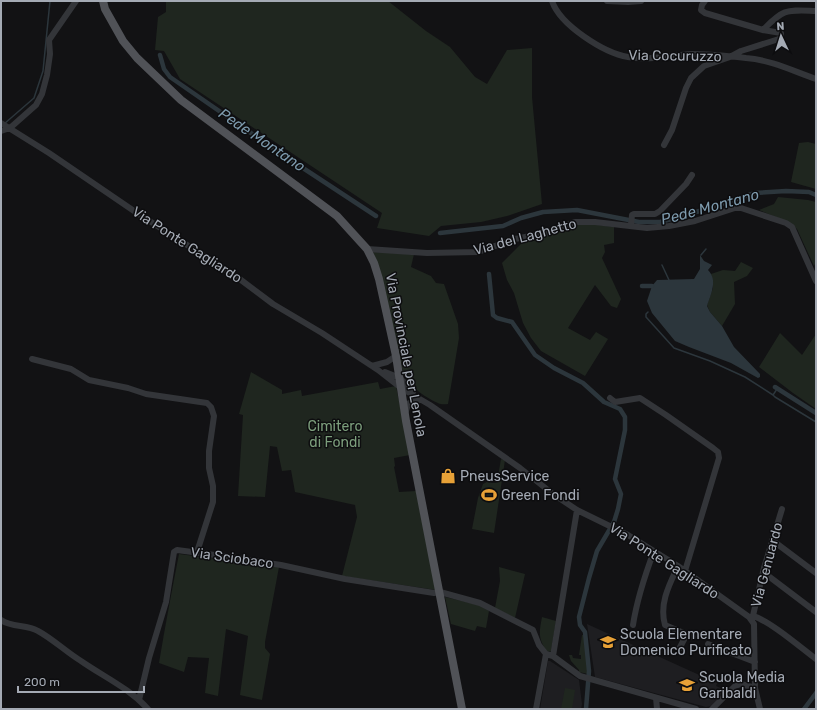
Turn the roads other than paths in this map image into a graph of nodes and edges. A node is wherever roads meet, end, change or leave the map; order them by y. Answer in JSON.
{"nodes":[{"id":1,"x":76,"y":1,"type":"edge"},
{"id":2,"x":103,"y":1,"type":"edge"},
{"id":3,"x":552,"y":1,"type":"edge"},
{"id":4,"x":607,"y":1,"type":"edge"},
{"id":5,"x":641,"y":1,"type":"edge"},
{"id":6,"x":705,"y":1,"type":"edge"},
{"id":7,"x":816,"y":10,"type":"edge"},
{"id":8,"x":763,"y":30,"type":"junction"},
{"id":9,"x":730,"y":57,"type":"junction"},
{"id":10,"x":816,"y":79,"type":"edge"},
{"id":11,"x":4,"y":127,"type":"edge"},
{"id":12,"x":664,"y":145,"type":"dead end"},
{"id":13,"x":692,"y":175,"type":"dead end"},
{"id":14,"x":632,"y":225,"type":"junction"},
{"id":15,"x":367,"y":249,"type":"junction"},
{"id":16,"x":816,"y":281,"type":"edge"},
{"id":17,"x":396,"y":356,"type":"junction"},
{"id":18,"x":32,"y":360,"type":"dead end"},
{"id":19,"x":372,"y":366,"type":"junction"},
{"id":20,"x":400,"y":378,"type":"junction"},
{"id":21,"x":401,"y":388,"type":"junction"},
{"id":22,"x":610,"y":398,"type":"dead end"},
{"id":23,"x":421,"y":400,"type":"junction"},
{"id":24,"x":405,"y":412,"type":"junction"},
{"id":25,"x":782,"y":509,"type":"dead end"},
{"id":26,"x":577,"y":510,"type":"junction"},
{"id":27,"x":772,"y":540,"type":"junction"},
{"id":28,"x":654,"y":551,"type":"junction"},
{"id":29,"x":197,"y":552,"type":"junction"},
{"id":30,"x":678,"y":566,"type":"junction"},
{"id":31,"x":685,"y":571,"type":"junction"},
{"id":32,"x":763,"y":572,"type":"junction"},
{"id":33,"x":816,"y":573,"type":"edge"},
{"id":34,"x":440,"y":592,"type":"junction"},
{"id":35,"x":816,"y":612,"type":"edge"},
{"id":36,"x":752,"y":618,"type":"junction"},
{"id":37,"x":2,"y":622,"type":"edge"},
{"id":38,"x":633,"y":625,"type":"dead end"},
{"id":39,"x":687,"y":634,"type":"junction"},
{"id":40,"x":693,"y":637,"type":"dead end"},
{"id":41,"x":708,"y":644,"type":"dead end"},
{"id":42,"x":679,"y":649,"type":"dead end"},
{"id":43,"x":546,"y":654,"type":"junction"},
{"id":44,"x":553,"y":656,"type":"junction"},
{"id":45,"x":816,"y":659,"type":"edge"},
{"id":46,"x":755,"y":662,"type":"junction"},
{"id":47,"x":755,"y":688,"type":"junction"},
{"id":48,"x":656,"y":698,"type":"junction"},
{"id":49,"x":139,"y":700,"type":"junction"},
{"id":50,"x":148,"y":709,"type":"edge"},
{"id":51,"x":462,"y":709,"type":"edge"},
{"id":52,"x":536,"y":709,"type":"edge"},
{"id":53,"x":657,"y":709,"type":"edge"},
{"id":54,"x":696,"y":709,"type":"edge"},
{"id":55,"x":712,"y":709,"type":"edge"},
{"id":56,"x":760,"y":709,"type":"edge"}],
"edges":[{"from":1,"to":11,"type":"street"},
{"from":2,"to":15,"type":"main road","name":"Via Provinciale per Lenola"},
{"from":3,"to":9,"type":"street","name":"Via Cocuruzzo"},
{"from":4,"to":5,"type":"street"},
{"from":6,"to":8,"type":"street"},
{"from":7,"to":8,"type":"street"},
{"from":8,"to":9,"type":"street"},
{"from":9,"to":10,"type":"street","name":"Via Cocuruzzo"},
{"from":9,"to":12,"type":"street"},
{"from":11,"to":19,"type":"street","name":"Via Ponte Gagliardo"},
{"from":13,"to":14,"type":"street"},
{"from":14,"to":15,"type":"street","name":"Via del Laghetto"},
{"from":14,"to":16,"type":"street","name":"Via del Laghetto"},
{"from":15,"to":17,"type":"main road","name":"Via Provinciale per Lenola"},
{"from":17,"to":19,"type":"street"},
{"from":17,"to":20,"type":"main road","name":"Via Provinciale per Lenola"},
{"from":18,"to":29,"type":"street"},
{"from":19,"to":20,"type":"street","name":"Via Ponte Gagliardo"},
{"from":19,"to":21,"type":"street","name":"Via Ponte Gagliardo"},
{"from":20,"to":21,"type":"main road","name":"Via Provinciale per Lenola"},
{"from":20,"to":23,"type":"street","name":"Via Ponte Gagliardo"},
{"from":21,"to":23,"type":"street","name":"Via Ponte Gagliardo"},
{"from":21,"to":24,"type":"main road","name":"Via Provinciale per Lenola"},
{"from":22,"to":31,"type":"street"},
{"from":23,"to":24,"type":"street"},
{"from":23,"to":26,"type":"street","name":"Via Ponte Gagliardo"},
{"from":24,"to":34,"type":"main road","name":"Via Provinciale per Lenola"},
{"from":25,"to":27,"type":"street","name":"Via Genuardo"},
{"from":26,"to":28,"type":"street","name":"Via Ponte Gagliardo"},
{"from":26,"to":44,"type":"street"},
{"from":27,"to":32,"type":"street","name":"Via Genuardo"},
{"from":27,"to":33,"type":"street"},
{"from":28,"to":30,"type":"street","name":"Via Ponte Gagliardo"},
{"from":28,"to":38,"type":"street"},
{"from":29,"to":34,"type":"street","name":"Via Sciobaco"},
{"from":29,"to":49,"type":"street","name":"Via Sciobaco"},
{"from":30,"to":31,"type":"street","name":"Via Ponte Gagliardo"},
{"from":30,"to":39,"type":"street"},
{"from":31,"to":36,"type":"street","name":"Via Ponte Gagliardo"},
{"from":32,"to":35,"type":"street"},
{"from":32,"to":36,"type":"street","name":"Via Genuardo"},
{"from":34,"to":43,"type":"street","name":"Via Sciobaco"},
{"from":34,"to":51,"type":"main road","name":"Via Provinciale per Lenola"},
{"from":36,"to":45,"type":"street","name":"Via Ponte Gagliardo"},
{"from":36,"to":46,"type":"street"},
{"from":37,"to":49,"type":"street"},
{"from":39,"to":40,"type":"street"},
{"from":39,"to":42,"type":"street"},
{"from":41,"to":46,"type":"street"},
{"from":43,"to":44,"type":"street"},
{"from":43,"to":52,"type":"street"},
{"from":44,"to":48,"type":"street"},
{"from":46,"to":47,"type":"street"},
{"from":47,"to":55,"type":"street"},
{"from":47,"to":56,"type":"street"},
{"from":48,"to":53,"type":"street"},
{"from":48,"to":54,"type":"street"},
{"from":49,"to":50,"type":"street"}]}
